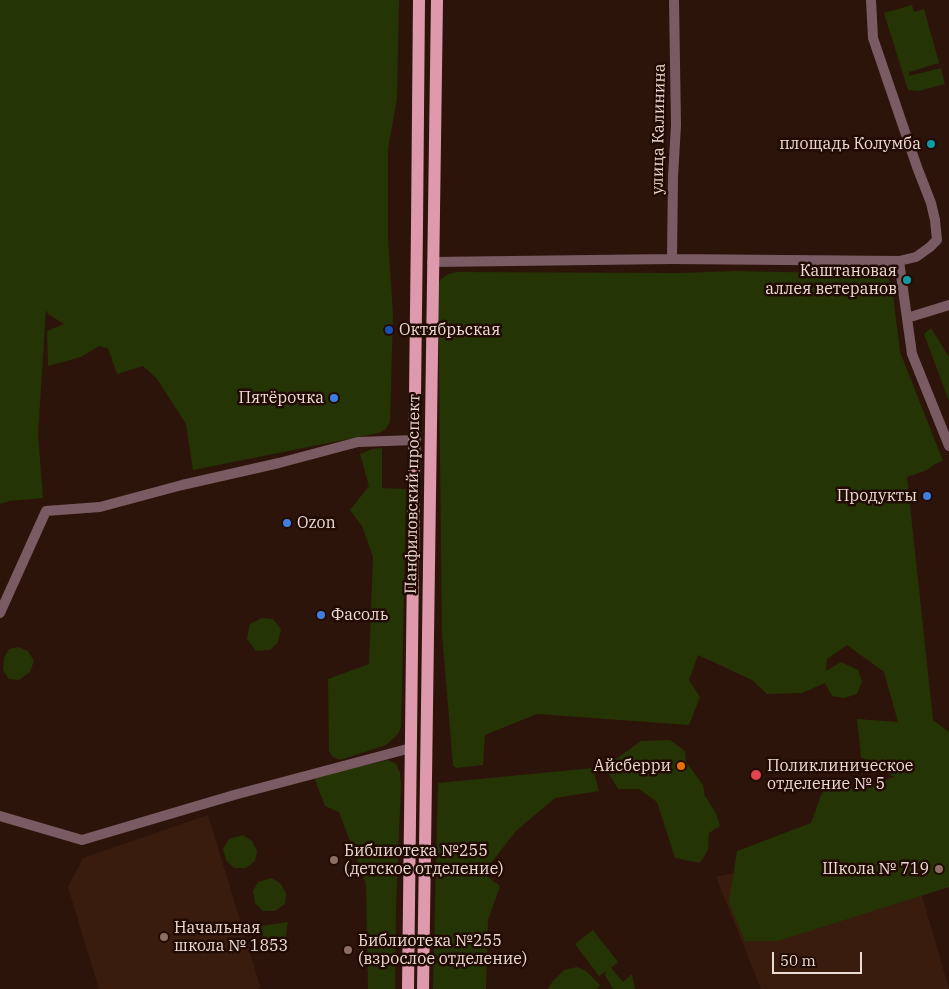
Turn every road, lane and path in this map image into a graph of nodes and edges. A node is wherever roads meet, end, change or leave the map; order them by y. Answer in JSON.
{"nodes":[{"id":1,"x":418,"y":0,"type":"edge"},
{"id":2,"x":436,"y":0,"type":"edge"},
{"id":3,"x":674,"y":0,"type":"edge"},
{"id":4,"x":871,"y":0,"type":"edge"},
{"id":5,"x":672,"y":259,"type":"junction"},
{"id":6,"x":899,"y":261,"type":"junction"},
{"id":7,"x":432,"y":262,"type":"junction"},
{"id":8,"x":949,"y":305,"type":"edge"},
{"id":9,"x":906,"y":318,"type":"junction"},
{"id":10,"x":415,"y":440,"type":"junction"},
{"id":11,"x":949,"y":446,"type":"edge"},
{"id":12,"x":0,"y":613,"type":"edge"},
{"id":13,"x":411,"y":748,"type":"junction"},
{"id":14,"x":0,"y":816,"type":"edge"},
{"id":15,"x":408,"y":989,"type":"edge"},
{"id":16,"x":423,"y":989,"type":"edge"}],
"edges":[{"from":1,"to":10,"type":"main road","name":"Панфиловский проспект"},
{"from":2,"to":7,"type":"main road","name":"Панфиловский проспект"},
{"from":3,"to":5,"type":"street","name":"улица Калинина"},
{"from":4,"to":6,"type":"street"},
{"from":5,"to":6,"type":"street"},
{"from":5,"to":7,"type":"street"},
{"from":6,"to":9,"type":"street"},
{"from":7,"to":16,"type":"main road","name":"Панфиловский проспект"},
{"from":8,"to":9,"type":"street"},
{"from":9,"to":11,"type":"street"},
{"from":10,"to":12,"type":"street"},
{"from":10,"to":13,"type":"main road","name":"Панфиловский проспект"},
{"from":13,"to":14,"type":"street"},
{"from":13,"to":15,"type":"main road","name":"Панфиловский проспект"}]}
